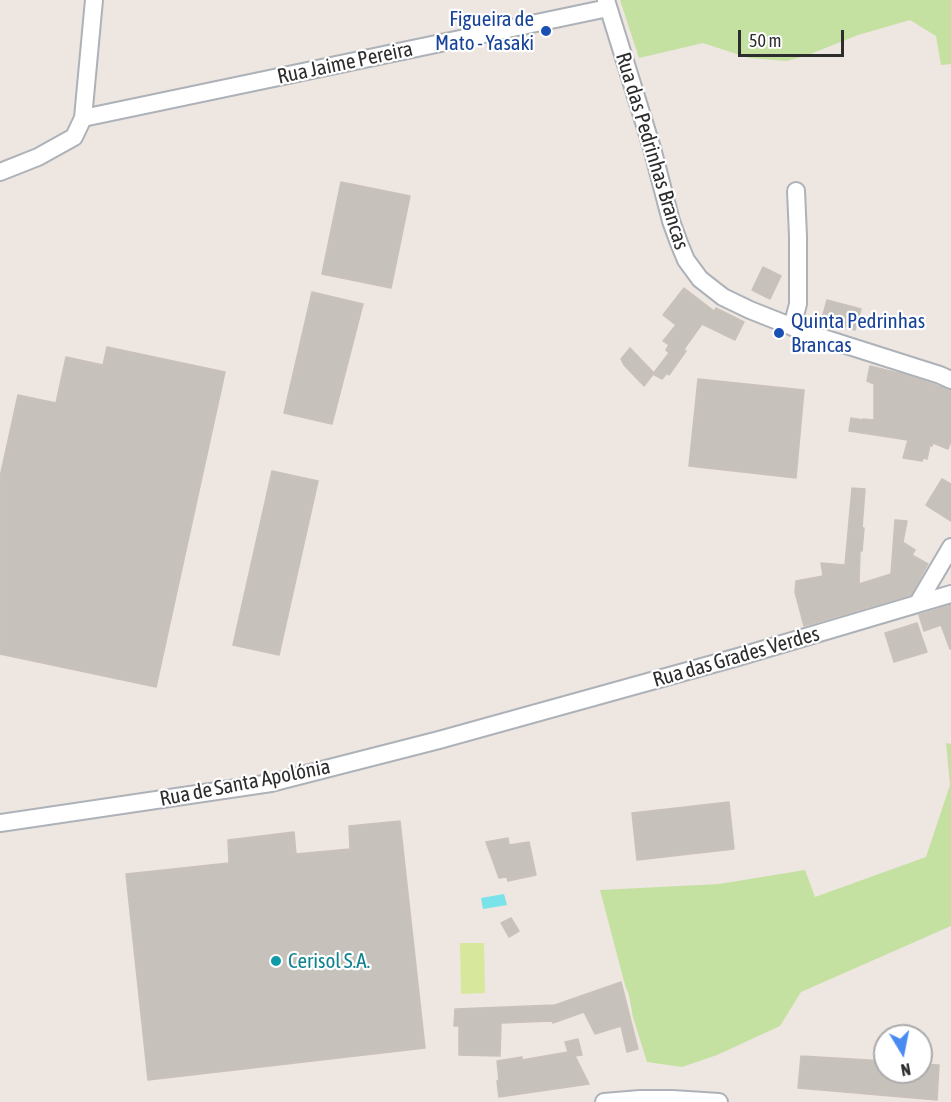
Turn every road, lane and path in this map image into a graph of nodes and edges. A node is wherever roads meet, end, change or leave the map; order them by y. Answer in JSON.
{"nodes":[{"id":1,"x":94,"y":0,"type":"edge"},
{"id":2,"x":607,"y":4,"type":"edge"},
{"id":3,"x":83,"y":118,"type":"junction"},
{"id":4,"x":0,"y":172,"type":"edge"},
{"id":5,"x":796,"y":191,"type":"dead end"},
{"id":6,"x":792,"y":327,"type":"junction"},
{"id":7,"x":951,"y":380,"type":"edge"},
{"id":8,"x":951,"y":547,"type":"edge"},
{"id":9,"x":951,"y":594,"type":"edge"},
{"id":10,"x":918,"y":603,"type":"junction"},
{"id":11,"x":521,"y":718,"type":"joint"},
{"id":12,"x":0,"y":823,"type":"edge"},
{"id":13,"x":604,"y":1102,"type":"edge"},
{"id":14,"x":714,"y":1102,"type":"edge"},
{"id":15,"x":719,"y":1102,"type":"edge"}],
"edges":[{"from":1,"to":3,"type":"street"},
{"from":2,"to":3,"type":"street","name":"Rua Jaime Pereira"},
{"from":2,"to":6,"type":"street","name":"Rua das Pedrinhas Brancas"},
{"from":3,"to":4,"type":"street"},
{"from":5,"to":6,"type":"street"},
{"from":6,"to":7,"type":"street","name":"Rua das Pedrinhas Brancas"},
{"from":8,"to":10,"type":"street"},
{"from":9,"to":10,"type":"street","name":"Rua das Grades Verdes"},
{"from":10,"to":11,"type":"street","name":"Rua das Grades Verdes"},
{"from":11,"to":12,"type":"street","name":"Rua de Santa Apolónia"},
{"from":13,"to":14,"type":"street"},
{"from":14,"to":15,"type":"street"}]}
